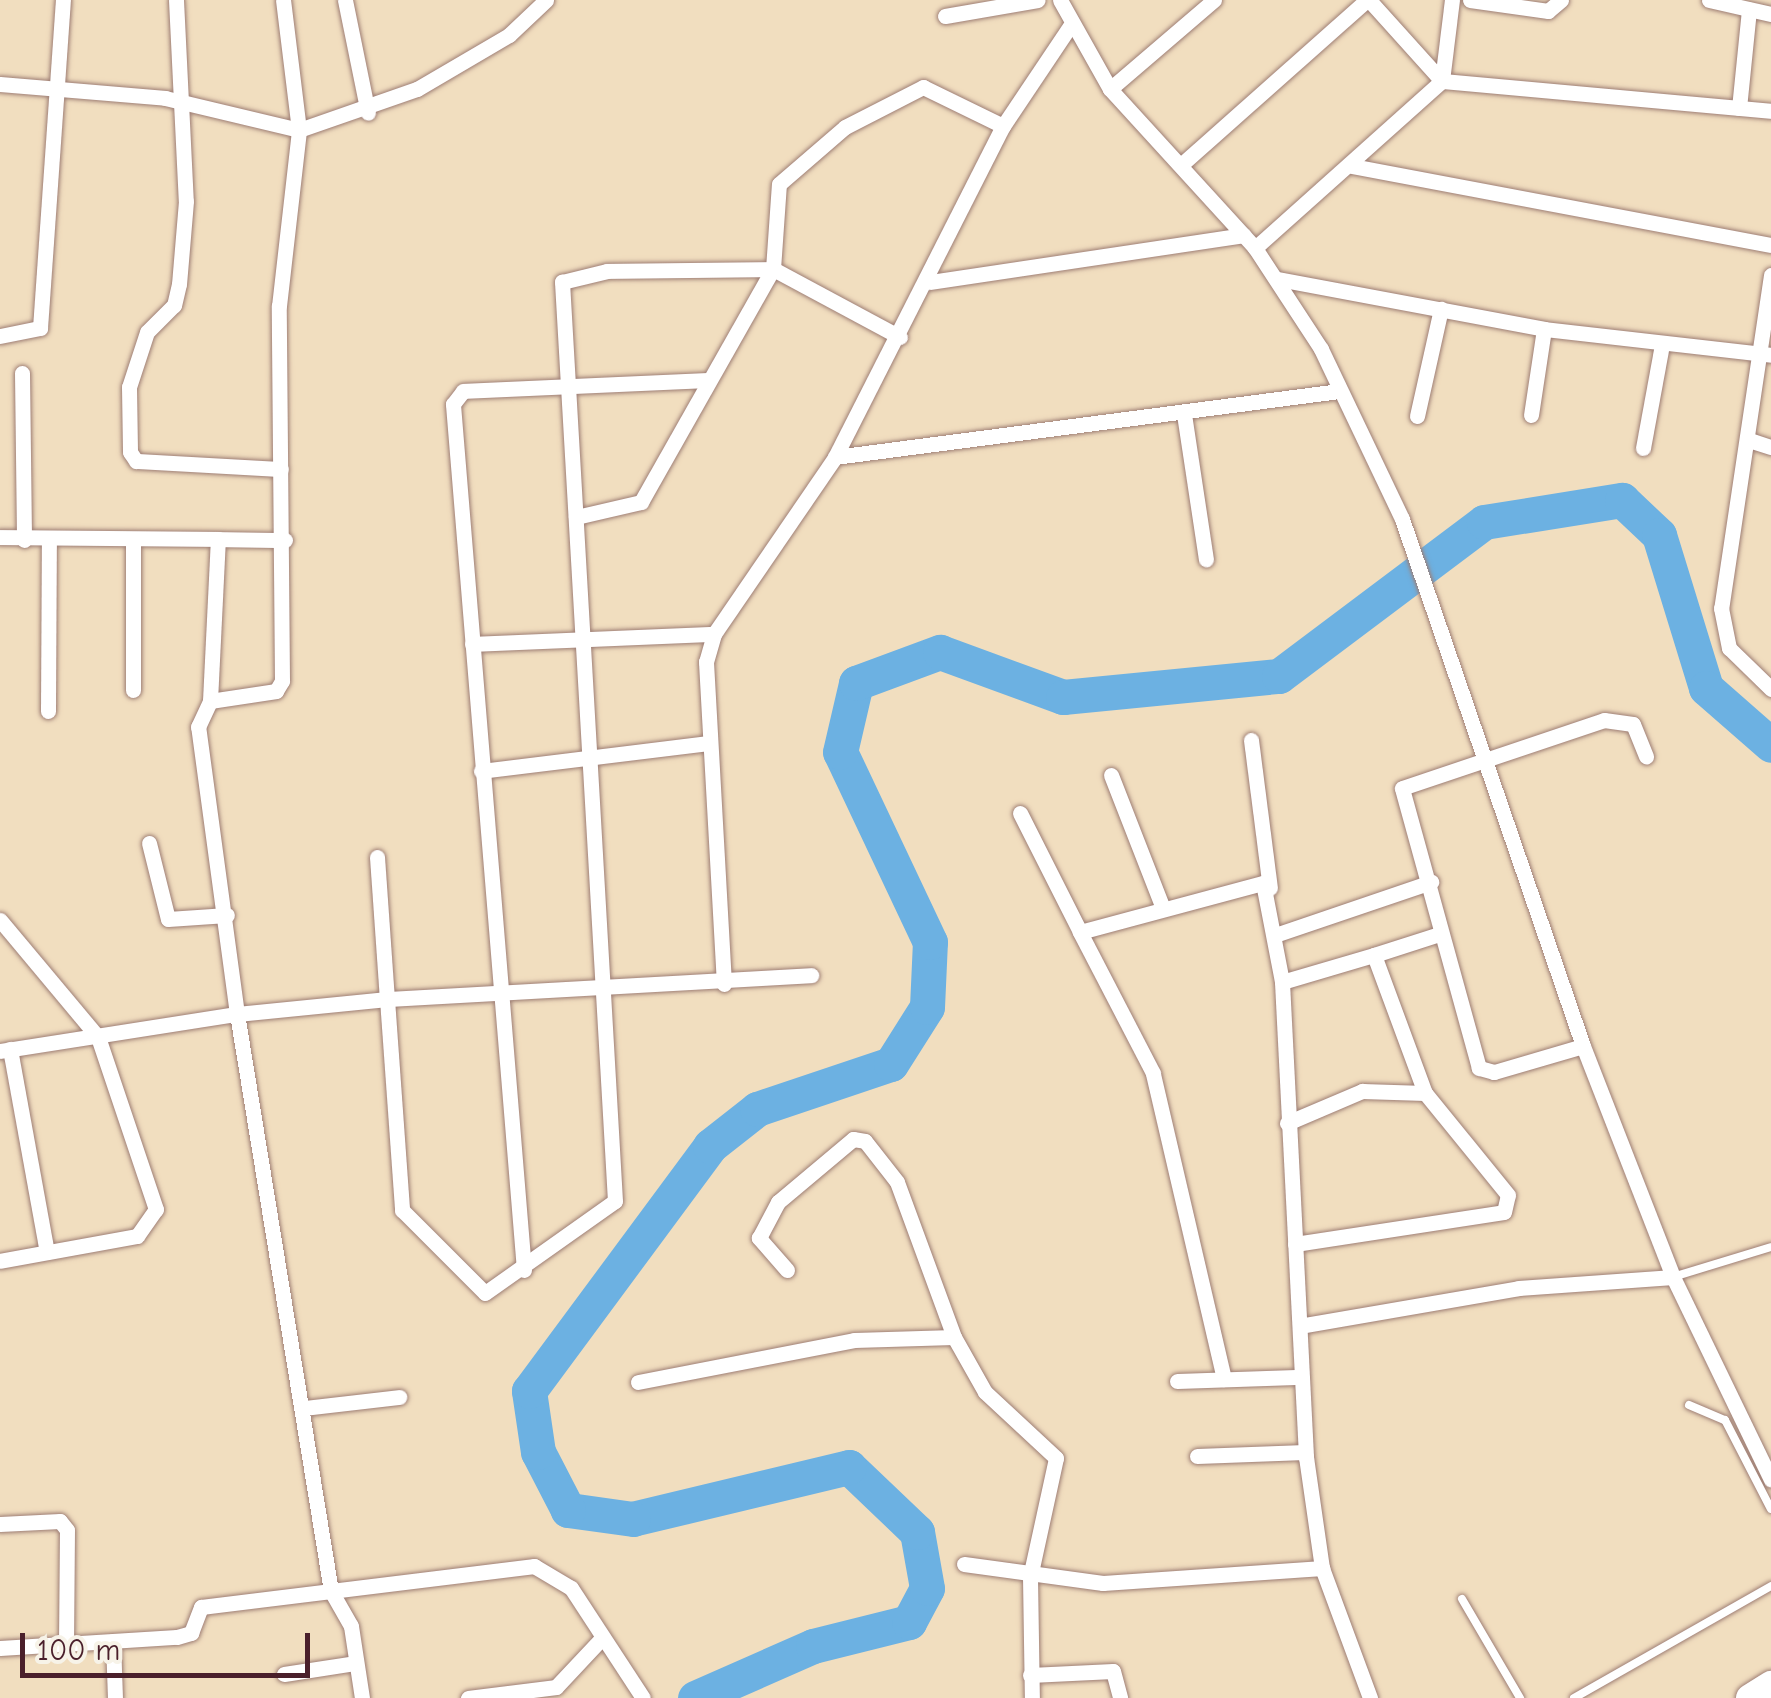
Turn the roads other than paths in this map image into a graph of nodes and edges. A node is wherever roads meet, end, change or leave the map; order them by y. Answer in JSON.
{"nodes":[{"id":1,"x":63,"y":0,"type":"edge"},
{"id":2,"x":176,"y":0,"type":"edge"},
{"id":3,"x":283,"y":0,"type":"edge"},
{"id":4,"x":345,"y":0,"type":"edge"},
{"id":5,"x":546,"y":0,"type":"edge"},
{"id":6,"x":1038,"y":0,"type":"edge"},
{"id":7,"x":1060,"y":0,"type":"edge"},
{"id":8,"x":1214,"y":0,"type":"edge"},
{"id":9,"x":1368,"y":0,"type":"edge"},
{"id":10,"x":1452,"y":0,"type":"edge"},
{"id":11,"x":1470,"y":0,"type":"edge"},
{"id":12,"x":1561,"y":0,"type":"edge"},
{"id":13,"x":1708,"y":0,"type":"edge"},
{"id":14,"x":1750,"y":10,"type":"junction"},
{"id":15,"x":1771,"y":14,"type":"edge"},
{"id":16,"x":944,"y":16,"type":"dead end"},
{"id":17,"x":1070,"y":26,"type":"junction"},
{"id":18,"x":1442,"y":81,"type":"junction"},
{"id":19,"x":0,"y":84,"type":"edge"},
{"id":20,"x":62,"y":89,"type":"junction"},
{"id":21,"x":1110,"y":89,"type":"junction"},
{"id":22,"x":180,"y":102,"type":"junction"},
{"id":23,"x":1740,"y":108,"type":"junction"},
{"id":24,"x":1771,"y":111,"type":"edge"},
{"id":25,"x":368,"y":113,"type":"junction"},
{"id":26,"x":1003,"y":126,"type":"junction"},
{"id":27,"x":299,"y":130,"type":"junction"},
{"id":28,"x":1181,"y":165,"type":"junction"},
{"id":29,"x":1352,"y":166,"type":"junction"},
{"id":30,"x":1243,"y":235,"type":"junction"},
{"id":31,"x":1771,"y":245,"type":"edge"},
{"id":32,"x":1255,"y":248,"type":"junction"},
{"id":33,"x":773,"y":269,"type":"junction"},
{"id":34,"x":1771,"y":275,"type":"edge"},
{"id":35,"x":1278,"y":279,"type":"junction"},
{"id":36,"x":930,"y":282,"type":"junction"},
{"id":37,"x":1442,"y":310,"type":"junction"},
{"id":38,"x":1544,"y":329,"type":"junction"},
{"id":39,"x":0,"y":336,"type":"edge"},
{"id":40,"x":900,"y":338,"type":"junction"},
{"id":41,"x":1662,"y":344,"type":"junction"},
{"id":42,"x":1765,"y":354,"type":"edge"},
{"id":43,"x":22,"y":372,"type":"dead end"},
{"id":44,"x":706,"y":380,"type":"junction"},
{"id":45,"x":569,"y":391,"type":"junction"},
{"id":46,"x":1339,"y":391,"type":"junction"},
{"id":47,"x":1184,"y":414,"type":"junction"},
{"id":48,"x":1530,"y":415,"type":"dead end"},
{"id":49,"x":1417,"y":416,"type":"dead end"},
{"id":50,"x":1748,"y":440,"type":"junction"},
{"id":51,"x":1771,"y":447,"type":"edge"},
{"id":52,"x":1643,"y":448,"type":"dead end"},
{"id":53,"x":835,"y":457,"type":"junction"},
{"id":54,"x":281,"y":469,"type":"junction"},
{"id":55,"x":576,"y":517,"type":"junction"},
{"id":56,"x":0,"y":537,"type":"edge"},
{"id":57,"x":218,"y":539,"type":"junction"},
{"id":58,"x":24,"y":540,"type":"junction"},
{"id":59,"x":133,"y":540,"type":"junction"},
{"id":60,"x":286,"y":540,"type":"junction"},
{"id":61,"x":49,"y":541,"type":"junction"},
{"id":62,"x":1206,"y":559,"type":"dead end"},
{"id":63,"x":582,"y":633,"type":"junction"},
{"id":64,"x":714,"y":634,"type":"junction"},
{"id":65,"x":472,"y":644,"type":"junction"},
{"id":66,"x":133,"y":690,"type":"dead end"},
{"id":67,"x":1771,"y":690,"type":"edge"},
{"id":68,"x":210,"y":701,"type":"junction"},
{"id":69,"x":48,"y":711,"type":"dead end"},
{"id":70,"x":1250,"y":740,"type":"dead end"},
{"id":71,"x":709,"y":743,"type":"junction"},
{"id":72,"x":590,"y":755,"type":"junction"},
{"id":73,"x":1490,"y":756,"type":"junction"},
{"id":74,"x":1646,"y":756,"type":"dead end"},
{"id":75,"x":482,"y":771,"type":"junction"},
{"id":76,"x":1111,"y":775,"type":"dead end"},
{"id":77,"x":1020,"y":813,"type":"dead end"},
{"id":78,"x":150,"y":843,"type":"dead end"},
{"id":79,"x":377,"y":858,"type":"dead end"},
{"id":80,"x":1432,"y":882,"type":"junction"},
{"id":81,"x":1270,"y":888,"type":"junction"},
{"id":82,"x":1162,"y":906,"type":"junction"},
{"id":83,"x":227,"y":915,"type":"junction"},
{"id":84,"x":0,"y":920,"type":"edge"},
{"id":85,"x":1080,"y":932,"type":"junction"},
{"id":86,"x":6,"y":934,"type":"edge"},
{"id":87,"x":1278,"y":934,"type":"junction"},
{"id":88,"x":1436,"y":935,"type":"junction"},
{"id":89,"x":1374,"y":955,"type":"junction"},
{"id":90,"x":811,"y":974,"type":"dead end"},
{"id":91,"x":1282,"y":982,"type":"junction"},
{"id":92,"x":724,"y":984,"type":"junction"},
{"id":93,"x":608,"y":990,"type":"junction"},
{"id":94,"x":495,"y":996,"type":"junction"},
{"id":95,"x":386,"y":999,"type":"junction"},
{"id":96,"x":236,"y":1014,"type":"junction"},
{"id":97,"x":98,"y":1036,"type":"junction"},
{"id":98,"x":1583,"y":1046,"type":"junction"},
{"id":99,"x":5,"y":1050,"type":"edge"},
{"id":100,"x":1425,"y":1094,"type":"junction"},
{"id":101,"x":1287,"y":1123,"type":"junction"},
{"id":102,"x":1294,"y":1244,"type":"junction"},
{"id":103,"x":1771,"y":1247,"type":"edge"},
{"id":104,"x":47,"y":1252,"type":"junction"},
{"id":105,"x":0,"y":1260,"type":"edge"},
{"id":106,"x":524,"y":1270,"type":"junction"},
{"id":107,"x":786,"y":1270,"type":"dead end"},
{"id":108,"x":1673,"y":1276,"type":"junction"},
{"id":109,"x":1305,"y":1325,"type":"junction"},
{"id":110,"x":954,"y":1337,"type":"junction"},
{"id":111,"x":1296,"y":1378,"type":"junction"},
{"id":112,"x":1224,"y":1380,"type":"junction"},
{"id":113,"x":1177,"y":1381,"type":"dead end"},
{"id":114,"x":638,"y":1382,"type":"dead end"},
{"id":115,"x":398,"y":1396,"type":"dead end"},
{"id":116,"x":1690,"y":1405,"type":"dead end"},
{"id":117,"x":304,"y":1408,"type":"junction"},
{"id":118,"x":1305,"y":1452,"type":"junction"},
{"id":119,"x":1197,"y":1456,"type":"dead end"},
{"id":120,"x":1771,"y":1480,"type":"edge"},
{"id":121,"x":1771,"y":1509,"type":"edge"},
{"id":122,"x":0,"y":1524,"type":"edge"},
{"id":123,"x":964,"y":1564,"type":"dead end"},
{"id":124,"x":1322,"y":1568,"type":"junction"},
{"id":125,"x":1030,"y":1577,"type":"junction"},
{"id":126,"x":1768,"y":1587,"type":"edge"},
{"id":127,"x":331,"y":1592,"type":"junction"},
{"id":128,"x":1462,"y":1599,"type":"dead end"},
{"id":129,"x":1771,"y":1599,"type":"edge"},
{"id":130,"x":113,"y":1641,"type":"junction"},
{"id":131,"x":66,"y":1644,"type":"junction"},
{"id":132,"x":606,"y":1644,"type":"junction"},
{"id":133,"x":0,"y":1648,"type":"edge"},
{"id":134,"x":356,"y":1663,"type":"junction"},
{"id":135,"x":284,"y":1674,"type":"dead end"},
{"id":136,"x":1030,"y":1674,"type":"junction"},
{"id":137,"x":1771,"y":1684,"type":"edge"},
{"id":138,"x":496,"y":1696,"type":"edge"},
{"id":139,"x":115,"y":1698,"type":"edge"},
{"id":140,"x":362,"y":1698,"type":"edge"},
{"id":141,"x":468,"y":1698,"type":"edge"},
{"id":142,"x":643,"y":1698,"type":"edge"},
{"id":143,"x":1032,"y":1698,"type":"edge"},
{"id":144,"x":1120,"y":1698,"type":"edge"},
{"id":145,"x":1370,"y":1698,"type":"edge"},
{"id":146,"x":1520,"y":1698,"type":"edge"},
{"id":147,"x":1574,"y":1698,"type":"edge"},
{"id":148,"x":1750,"y":1698,"type":"edge"}],
"edges":[{"from":1,"to":20,"type":"street"},
{"from":2,"to":22,"type":"street"},
{"from":3,"to":27,"type":"street"},
{"from":4,"to":25,"type":"street"},
{"from":5,"to":25,"type":"street"},
{"from":6,"to":16,"type":"street"},
{"from":7,"to":17,"type":"street"},
{"from":8,"to":21,"type":"street"},
{"from":9,"to":18,"type":"street"},
{"from":9,"to":28,"type":"street"},
{"from":10,"to":18,"type":"street"},
{"from":11,"to":12,"type":"street"},
{"from":13,"to":14,"type":"street"},
{"from":14,"to":15,"type":"street"},
{"from":14,"to":23,"type":"street"},
{"from":17,"to":21,"type":"street"},
{"from":17,"to":26,"type":"street"},
{"from":18,"to":23,"type":"street"},
{"from":18,"to":29,"type":"street"},
{"from":19,"to":20,"type":"street"},
{"from":20,"to":22,"type":"street"},
{"from":20,"to":39,"type":"street"},
{"from":21,"to":28,"type":"street"},
{"from":22,"to":27,"type":"street"},
{"from":22,"to":54,"type":"street"},
{"from":23,"to":24,"type":"street"},
{"from":25,"to":27,"type":"street"},
{"from":26,"to":33,"type":"street"},
{"from":26,"to":36,"type":"street"},
{"from":27,"to":54,"type":"street"},
{"from":28,"to":30,"type":"street"},
{"from":29,"to":31,"type":"street"},
{"from":29,"to":32,"type":"street"},
{"from":30,"to":32,"type":"street"},
{"from":30,"to":36,"type":"street"},
{"from":32,"to":35,"type":"street"},
{"from":33,"to":40,"type":"street"},
{"from":33,"to":44,"type":"street"},
{"from":33,"to":45,"type":"street"},
{"from":34,"to":42,"type":"street"},
{"from":35,"to":37,"type":"street"},
{"from":35,"to":46,"type":"street"},
{"from":36,"to":40,"type":"street"},
{"from":37,"to":38,"type":"street"},
{"from":37,"to":49,"type":"street"},
{"from":38,"to":41,"type":"street"},
{"from":38,"to":48,"type":"street"},
{"from":40,"to":53,"type":"street"},
{"from":41,"to":42,"type":"street"},
{"from":41,"to":52,"type":"street"},
{"from":42,"to":50,"type":"street"},
{"from":43,"to":58,"type":"street"},
{"from":44,"to":45,"type":"street"},
{"from":44,"to":55,"type":"street"},
{"from":45,"to":55,"type":"street"},
{"from":45,"to":65,"type":"street"},
{"from":46,"to":47,"type":"street"},
{"from":46,"to":73,"type":"street"},
{"from":47,"to":53,"type":"street"},
{"from":47,"to":62,"type":"street"},
{"from":50,"to":51,"type":"street"},
{"from":50,"to":67,"type":"street"},
{"from":53,"to":64,"type":"street"},
{"from":54,"to":60,"type":"street"},
{"from":55,"to":63,"type":"street"},
{"from":56,"to":58,"type":"street"},
{"from":57,"to":59,"type":"street"},
{"from":57,"to":60,"type":"street"},
{"from":57,"to":68,"type":"street"},
{"from":58,"to":61,"type":"street"},
{"from":59,"to":61,"type":"street"},
{"from":59,"to":66,"type":"street"},
{"from":60,"to":68,"type":"street"},
{"from":61,"to":69,"type":"street"},
{"from":63,"to":64,"type":"street"},
{"from":63,"to":65,"type":"street"},
{"from":63,"to":72,"type":"street"},
{"from":64,"to":71,"type":"street"},
{"from":65,"to":75,"type":"street"},
{"from":68,"to":83,"type":"street"},
{"from":70,"to":81,"type":"street"},
{"from":71,"to":72,"type":"street"},
{"from":71,"to":92,"type":"street"},
{"from":72,"to":75,"type":"street"},
{"from":72,"to":93,"type":"street"},
{"from":73,"to":74,"type":"street"},
{"from":73,"to":80,"type":"street"},
{"from":73,"to":98,"type":"street"},
{"from":75,"to":94,"type":"street"},
{"from":76,"to":82,"type":"street"},
{"from":77,"to":85,"type":"street"},
{"from":78,"to":83,"type":"street"},
{"from":79,"to":95,"type":"street"},
{"from":80,"to":87,"type":"street"},
{"from":80,"to":88,"type":"street"},
{"from":81,"to":82,"type":"street"},
{"from":81,"to":87,"type":"street"},
{"from":82,"to":85,"type":"street"},
{"from":83,"to":96,"type":"street"},
{"from":84,"to":86,"type":"street"},
{"from":85,"to":112,"type":"street"},
{"from":86,"to":97,"type":"street"},
{"from":87,"to":91,"type":"street"},
{"from":88,"to":89,"type":"street"},
{"from":88,"to":98,"type":"street"},
{"from":89,"to":91,"type":"street"},
{"from":89,"to":100,"type":"street"},
{"from":90,"to":92,"type":"street"},
{"from":91,"to":101,"type":"street"},
{"from":92,"to":93,"type":"street"},
{"from":93,"to":94,"type":"street"},
{"from":93,"to":106,"type":"street"},
{"from":94,"to":95,"type":"street"},
{"from":94,"to":106,"type":"street"},
{"from":95,"to":96,"type":"street"},
{"from":95,"to":106,"type":"street"},
{"from":96,"to":97,"type":"street"},
{"from":96,"to":117,"type":"street"},
{"from":97,"to":99,"type":"street"},
{"from":97,"to":104,"type":"street"},
{"from":98,"to":108,"type":"street"},
{"from":99,"to":104,"type":"street"},
{"from":100,"to":101,"type":"street"},
{"from":100,"to":102,"type":"street"},
{"from":101,"to":102,"type":"street"},
{"from":102,"to":109,"type":"street"},
{"from":103,"to":108,"type":"lane"},
{"from":104,"to":105,"type":"street"},
{"from":107,"to":110,"type":"street"},
{"from":108,"to":109,"type":"street"},
{"from":108,"to":120,"type":"street"},
{"from":109,"to":111,"type":"street"},
{"from":110,"to":114,"type":"street"},
{"from":110,"to":125,"type":"street"},
{"from":111,"to":112,"type":"street"},
{"from":111,"to":118,"type":"street"},
{"from":112,"to":113,"type":"street"},
{"from":115,"to":117,"type":"street"},
{"from":116,"to":121,"type":"lane"},
{"from":117,"to":127,"type":"street"},
{"from":118,"to":119,"type":"street"},
{"from":118,"to":124,"type":"street"},
{"from":122,"to":131,"type":"street"},
{"from":123,"to":125,"type":"street"},
{"from":124,"to":125,"type":"street"},
{"from":124,"to":145,"type":"street"},
{"from":125,"to":136,"type":"street"},
{"from":126,"to":129,"type":"lane"},
{"from":126,"to":147,"type":"lane"},
{"from":127,"to":130,"type":"street"},
{"from":127,"to":132,"type":"street"},
{"from":127,"to":134,"type":"street"},
{"from":128,"to":146,"type":"lane"},
{"from":130,"to":131,"type":"street"},
{"from":130,"to":139,"type":"street"},
{"from":131,"to":133,"type":"street"},
{"from":132,"to":138,"type":"street"},
{"from":132,"to":142,"type":"street"},
{"from":134,"to":135,"type":"street"},
{"from":134,"to":140,"type":"street"},
{"from":136,"to":143,"type":"street"},
{"from":136,"to":144,"type":"street"},
{"from":137,"to":148,"type":"highway"},
{"from":138,"to":141,"type":"street"}]}
